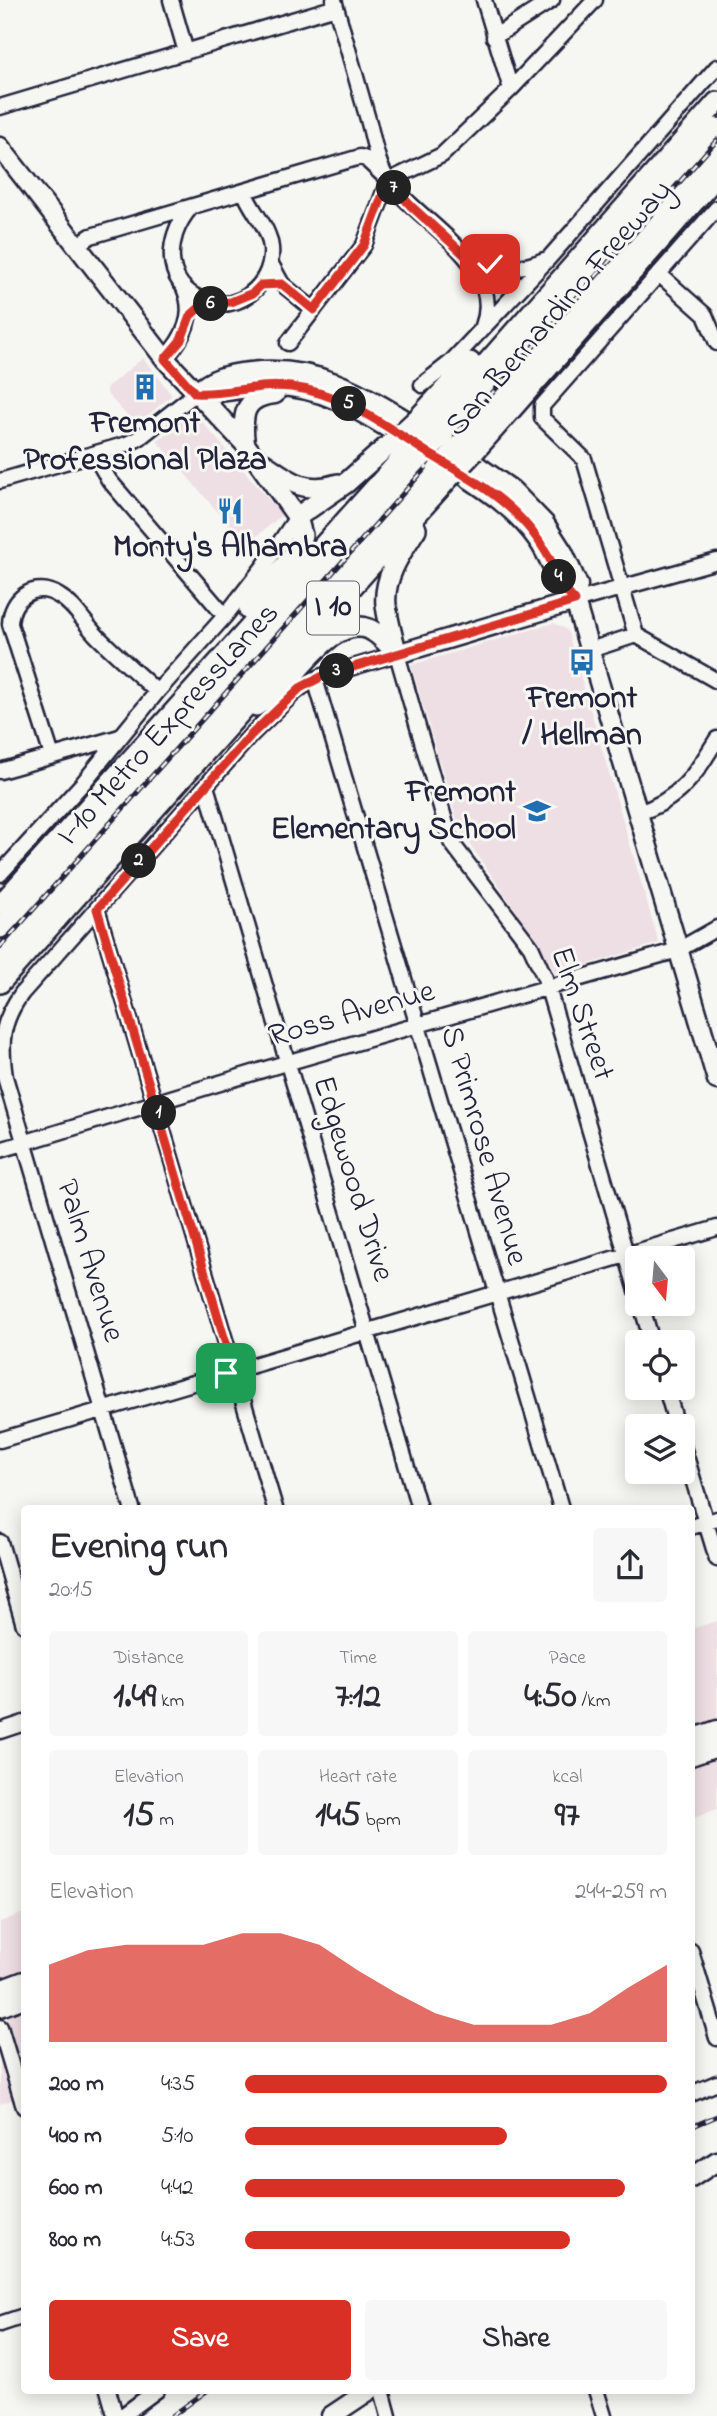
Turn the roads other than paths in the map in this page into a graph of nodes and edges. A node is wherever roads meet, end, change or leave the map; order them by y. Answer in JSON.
{"nodes":[{"id":1,"x":171,"y":0,"type":"edge"},
{"id":2,"x":484,"y":0,"type":"edge"},
{"id":3,"x":552,"y":0,"type":"edge"},
{"id":4,"x":595,"y":0,"type":"edge"},
{"id":5,"x":335,"y":4,"type":"edge"},
{"id":6,"x":495,"y":37,"type":"junction"},
{"id":7,"x":186,"y":52,"type":"junction"},
{"id":8,"x":717,"y":67,"type":"edge"},
{"id":9,"x":511,"y":89,"type":"junction"},
{"id":10,"x":717,"y":102,"type":"edge"},
{"id":11,"x":0,"y":107,"type":"edge"},
{"id":12,"x":717,"y":128,"type":"edge"},
{"id":13,"x":0,"y":147,"type":"edge"},
{"id":14,"x":717,"y":153,"type":"edge"},
{"id":15,"x":717,"y":176,"type":"edge"},
{"id":16,"x":388,"y":181,"type":"junction"},
{"id":17,"x":264,"y":185,"type":"junction"},
{"id":18,"x":244,"y":191,"type":"junction"},
{"id":19,"x":191,"y":207,"type":"junction"},
{"id":20,"x":717,"y":208,"type":"edge"},
{"id":21,"x":257,"y":215,"type":"junction"},
{"id":22,"x":152,"y":218,"type":"junction"},
{"id":23,"x":76,"y":246,"type":"junction"},
{"id":24,"x":171,"y":246,"type":"junction"},
{"id":25,"x":467,"y":257,"type":"junction"},
{"id":26,"x":549,"y":258,"type":"junction"},
{"id":27,"x":271,"y":264,"type":"junction"},
{"id":28,"x":659,"y":274,"type":"junction"},
{"id":29,"x":282,"y":284,"type":"junction"},
{"id":30,"x":261,"y":285,"type":"junction"},
{"id":31,"x":184,"y":288,"type":"junction"},
{"id":32,"x":214,"y":303,"type":"junction"},
{"id":33,"x":314,"y":310,"type":"junction"},
{"id":34,"x":190,"y":316,"type":"junction"},
{"id":35,"x":482,"y":329,"type":"junction"},
{"id":36,"x":553,"y":337,"type":"junction"},
{"id":37,"x":288,"y":343,"type":"dead end"},
{"id":38,"x":717,"y":344,"type":"edge"},
{"id":39,"x":165,"y":359,"type":"junction"},
{"id":40,"x":534,"y":382,"type":"junction"},
{"id":41,"x":422,"y":385,"type":"dead end"},
{"id":42,"x":314,"y":391,"type":"junction"},
{"id":43,"x":195,"y":393,"type":"junction"},
{"id":44,"x":446,"y":435,"type":"junction"},
{"id":45,"x":406,"y":451,"type":"junction"},
{"id":46,"x":251,"y":452,"type":"junction"},
{"id":47,"x":94,"y":454,"type":"junction"},
{"id":48,"x":1,"y":478,"type":"edge"},
{"id":49,"x":352,"y":478,"type":"junction"},
{"id":50,"x":442,"y":479,"type":"junction"},
{"id":51,"x":297,"y":517,"type":"junction"},
{"id":52,"x":335,"y":556,"type":"junction"},
{"id":53,"x":717,"y":561,"type":"edge"},
{"id":54,"x":623,"y":587,"type":"junction"},
{"id":55,"x":283,"y":591,"type":"junction"},
{"id":56,"x":575,"y":601,"type":"junction"},
{"id":57,"x":225,"y":616,"type":"junction"},
{"id":58,"x":636,"y":635,"type":"junction"},
{"id":59,"x":590,"y":650,"type":"junction"},
{"id":60,"x":397,"y":654,"type":"junction"},
{"id":61,"x":315,"y":679,"type":"junction"},
{"id":62,"x":717,"y":681,"type":"edge"},
{"id":63,"x":157,"y":692,"type":"junction"},
{"id":64,"x":227,"y":727,"type":"junction"},
{"id":65,"x":120,"y":737,"type":"junction"},
{"id":66,"x":717,"y":739,"type":"edge"},
{"id":67,"x":52,"y":755,"type":"junction"},
{"id":68,"x":122,"y":769,"type":"junction"},
{"id":69,"x":0,"y":771,"type":"edge"},
{"id":70,"x":206,"y":786,"type":"junction"},
{"id":71,"x":638,"y":813,"type":"junction"},
{"id":72,"x":0,"y":874,"type":"edge"},
{"id":73,"x":0,"y":905,"type":"edge"},
{"id":74,"x":97,"y":909,"type":"junction"},
{"id":75,"x":0,"y":928,"type":"edge"},
{"id":76,"x":717,"y":928,"type":"edge"},
{"id":77,"x":678,"y":950,"type":"junction"},
{"id":78,"x":0,"y":960,"type":"edge"},
{"id":79,"x":0,"y":983,"type":"edge"},
{"id":80,"x":547,"y":988,"type":"junction"},
{"id":81,"x":418,"y":1025,"type":"junction"},
{"id":82,"x":289,"y":1064,"type":"junction"},
{"id":83,"x":717,"y":1080,"type":"edge"},
{"id":84,"x":156,"y":1103,"type":"junction"},
{"id":85,"x":25,"y":1142,"type":"junction"},
{"id":86,"x":0,"y":1150,"type":"edge"},
{"id":87,"x":717,"y":1228,"type":"edge"},
{"id":88,"x":654,"y":1246,"type":"edge"},
{"id":89,"x":625,"y":1251,"type":"edge"},
{"id":90,"x":625,"y":1254,"type":"edge"},
{"id":91,"x":497,"y":1292,"type":"junction"},
{"id":92,"x":368,"y":1331,"type":"junction"},
{"id":93,"x":234,"y":1371,"type":"junction"},
{"id":94,"x":104,"y":1409,"type":"junction"},
{"id":95,"x":0,"y":1440,"type":"edge"},
{"id":96,"x":695,"y":1477,"type":"edge"},
{"id":97,"x":131,"y":1505,"type":"edge"},
{"id":98,"x":274,"y":1505,"type":"edge"},
{"id":99,"x":418,"y":1505,"type":"edge"},
{"id":100,"x":560,"y":1505,"type":"edge"},
{"id":101,"x":712,"y":1521,"type":"edge"},
{"id":102,"x":695,"y":1526,"type":"edge"},
{"id":103,"x":0,"y":1542,"type":"edge"},
{"id":104,"x":717,"y":1559,"type":"edge"},
{"id":105,"x":21,"y":1615,"type":"edge"},
{"id":106,"x":21,"y":1724,"type":"edge"},
{"id":107,"x":717,"y":1730,"type":"edge"},
{"id":108,"x":0,"y":1731,"type":"edge"},
{"id":109,"x":695,"y":1738,"type":"edge"},
{"id":110,"x":717,"y":1747,"type":"edge"},
{"id":111,"x":695,"y":1755,"type":"edge"},
{"id":112,"x":695,"y":1964,"type":"edge"},
{"id":113,"x":21,"y":1982,"type":"edge"},
{"id":114,"x":0,"y":1990,"type":"edge"},
{"id":115,"x":21,"y":1999,"type":"edge"},
{"id":116,"x":0,"y":2007,"type":"edge"},
{"id":117,"x":0,"y":2027,"type":"edge"},
{"id":118,"x":717,"y":2038,"type":"edge"},
{"id":119,"x":717,"y":2083,"type":"edge"},
{"id":120,"x":695,"y":2092,"type":"edge"},
{"id":121,"x":21,"y":2097,"type":"edge"},
{"id":122,"x":717,"y":2161,"type":"edge"},
{"id":123,"x":695,"y":2175,"type":"edge"},
{"id":124,"x":21,"y":2317,"type":"edge"},
{"id":125,"x":0,"y":2324,"type":"edge"},
{"id":126,"x":109,"y":2394,"type":"edge"},
{"id":127,"x":151,"y":2394,"type":"edge"},
{"id":128,"x":364,"y":2394,"type":"edge"},
{"id":129,"x":383,"y":2394,"type":"edge"},
{"id":130,"x":597,"y":2394,"type":"edge"},
{"id":131,"x":120,"y":2416,"type":"edge"},
{"id":132,"x":331,"y":2416,"type":"edge"},
{"id":133,"x":389,"y":2416,"type":"edge"},
{"id":134,"x":604,"y":2416,"type":"edge"}],
"edges":[{"from":1,"to":7,"type":"street"},
{"from":2,"to":6,"type":"street"},
{"from":3,"to":6,"type":"street"},
{"from":4,"to":9,"type":"street"},
{"from":5,"to":7,"type":"street"},
{"from":5,"to":16,"type":"street"},
{"from":6,"to":9,"type":"street"},
{"from":7,"to":11,"type":"street"},
{"from":8,"to":26,"type":"street"},
{"from":9,"to":16,"type":"street"},
{"from":10,"to":44,"type":"highway","name":"San Bernardino Freeway","number":"I 10"},
{"from":12,"to":44,"type":"highway","name":"I-10 Metro ExpressLanes"},
{"from":13,"to":23,"type":"main road"},
{"from":14,"to":36,"type":"highway","name":"I-10 Metro ExpressLanes"},
{"from":15,"to":40,"type":"highway","name":"San Bernardino Freeway","number":"I 10"},
{"from":16,"to":17,"type":"street"},
{"from":16,"to":25,"type":"street"},
{"from":16,"to":33,"type":"street"},
{"from":17,"to":18,"type":"street"},
{"from":17,"to":21,"type":"street"},
{"from":18,"to":19,"type":"street"},
{"from":18,"to":21,"type":"street"},
{"from":19,"to":22,"type":"street"},
{"from":19,"to":24,"type":"street"},
{"from":20,"to":28,"type":"street"},
{"from":21,"to":27,"type":"street"},
{"from":22,"to":23,"type":"street"},
{"from":22,"to":24,"type":"street"},
{"from":23,"to":39,"type":"main road"},
{"from":24,"to":31,"type":"street"},
{"from":25,"to":26,"type":"street"},
{"from":25,"to":35,"type":"street"},
{"from":26,"to":35,"type":"street"},
{"from":27,"to":29,"type":"street"},
{"from":27,"to":30,"type":"street"},
{"from":28,"to":38,"type":"street"},
{"from":28,"to":54,"type":"street"},
{"from":29,"to":30,"type":"street"},
{"from":29,"to":33,"type":"street"},
{"from":30,"to":32,"type":"street"},
{"from":31,"to":32,"type":"street"},
{"from":31,"to":34,"type":"street"},
{"from":32,"to":34,"type":"street"},
{"from":33,"to":37,"type":"street"},
{"from":34,"to":39,"type":"street"},
{"from":35,"to":41,"type":"street"},
{"from":36,"to":40,"type":"highway"},
{"from":36,"to":44,"type":"highway","name":"I-10 Metro ExpressLanes"},
{"from":39,"to":43,"type":"main road"},
{"from":40,"to":44,"type":"highway","name":"San Bernardino Freeway","number":"I 10"},
{"from":42,"to":43,"type":"main road"},
{"from":42,"to":46,"type":"main road"},
{"from":42,"to":56,"type":"main road"},
{"from":43,"to":46,"type":"main road"},
{"from":43,"to":47,"type":"street"},
{"from":43,"to":56,"type":"main road"},
{"from":44,"to":45,"type":"highway","name":"San Bernardino Freeway","number":"I 10","bridge":true},
{"from":44,"to":50,"type":"highway","name":"I-10 Metro ExpressLanes","bridge":true},
{"from":45,"to":49,"type":"highway"},
{"from":45,"to":52,"type":"highway","name":"I-10 Metro ExpressLanes"},
{"from":45,"to":55,"type":"highway","name":"San Bernardino Freeway","number":"I 10"},
{"from":46,"to":49,"type":"highway"},
{"from":46,"to":51,"type":"main road"},
{"from":47,"to":48,"type":"street"},
{"from":47,"to":57,"type":"street"},
{"from":49,"to":51,"type":"highway"},
{"from":50,"to":60,"type":"highway"},
{"from":50,"to":64,"type":"highway","number":"I 10"},
{"from":50,"to":78,"type":"highway","name":"I-10 Metro ExpressLanes"},
{"from":51,"to":57,"type":"street"},
{"from":51,"to":68,"type":"highway"},
{"from":52,"to":55,"type":"highway"},
{"from":52,"to":75,"type":"highway","name":"I-10 Metro ExpressLanes"},
{"from":53,"to":54,"type":"street"},
{"from":54,"to":56,"type":"street"},
{"from":54,"to":58,"type":"street"},
{"from":55,"to":68,"type":"highway","name":"San Bernardino Freeway","number":"I 10"},
{"from":56,"to":59,"type":"main road"},
{"from":56,"to":60,"type":"main road"},
{"from":57,"to":63,"type":"street"},
{"from":58,"to":59,"type":"street"},
{"from":58,"to":62,"type":"street"},
{"from":59,"to":71,"type":"main road"},
{"from":60,"to":61,"type":"street"},
{"from":60,"to":64,"type":"highway"},
{"from":60,"to":80,"type":"street","name":"Elm Street"},
{"from":61,"to":70,"type":"street"},
{"from":61,"to":81,"type":"street","name":"S Primrose Avenue"},
{"from":63,"to":65,"type":"street"},
{"from":63,"to":67,"type":"street"},
{"from":64,"to":79,"type":"highway","number":"I 10"},
{"from":65,"to":67,"type":"street"},
{"from":65,"to":72,"type":"street"},
{"from":66,"to":71,"type":"street"},
{"from":67,"to":69,"type":"street"},
{"from":68,"to":73,"type":"highway","name":"San Bernardino Freeway","number":"I 10"},
{"from":70,"to":74,"type":"street"},
{"from":70,"to":82,"type":"street","name":"Edgewood Drive"},
{"from":71,"to":77,"type":"main road"},
{"from":74,"to":84,"type":"street"},
{"from":74,"to":85,"type":"street","name":"Palm Avenue"},
{"from":76,"to":77,"type":"street","name":"Ross Avenue"},
{"from":77,"to":80,"type":"street","name":"Ross Avenue"},
{"from":77,"to":83,"type":"main road"},
{"from":80,"to":81,"type":"street","name":"Ross Avenue"},
{"from":80,"to":89,"type":"street","name":"Elm Street"},
{"from":81,"to":82,"type":"street","name":"Ross Avenue"},
{"from":81,"to":91,"type":"street","name":"S Primrose Avenue"},
{"from":82,"to":84,"type":"street","name":"Ross Avenue"},
{"from":82,"to":92,"type":"street","name":"Edgewood Drive"},
{"from":84,"to":85,"type":"street","name":"Ross Avenue"},
{"from":84,"to":93,"type":"street"},
{"from":85,"to":86,"type":"street","name":"Ross Avenue"},
{"from":85,"to":94,"type":"street","name":"Palm Avenue"},
{"from":87,"to":88,"type":"street"},
{"from":90,"to":91,"type":"street"},
{"from":91,"to":92,"type":"street"},
{"from":91,"to":100,"type":"street","name":"S Primrose Avenue"},
{"from":92,"to":93,"type":"street"},
{"from":92,"to":99,"type":"street","name":"Edgewood Drive"},
{"from":93,"to":94,"type":"street"},
{"from":93,"to":98,"type":"street"},
{"from":94,"to":95,"type":"street"},
{"from":94,"to":97,"type":"street","name":"Palm Avenue"},
{"from":96,"to":101,"type":"street"},
{"from":101,"to":102,"type":"street"},
{"from":101,"to":104,"type":"street"},
{"from":103,"to":105,"type":"street"},
{"from":106,"to":108,"type":"street"},
{"from":107,"to":109,"type":"main road"},
{"from":110,"to":111,"type":"main road"},
{"from":112,"to":118,"type":"street"},
{"from":113,"to":114,"type":"main road"},
{"from":115,"to":116,"type":"main road"},
{"from":117,"to":121,"type":"street"},
{"from":119,"to":120,"type":"street"},
{"from":122,"to":123,"type":"main road"},
{"from":124,"to":125,"type":"street"},
{"from":126,"to":131,"type":"street"},
{"from":127,"to":131,"type":"street"},
{"from":128,"to":132,"type":"main road"},
{"from":129,"to":133,"type":"street"},
{"from":130,"to":134,"type":"street"}]}
